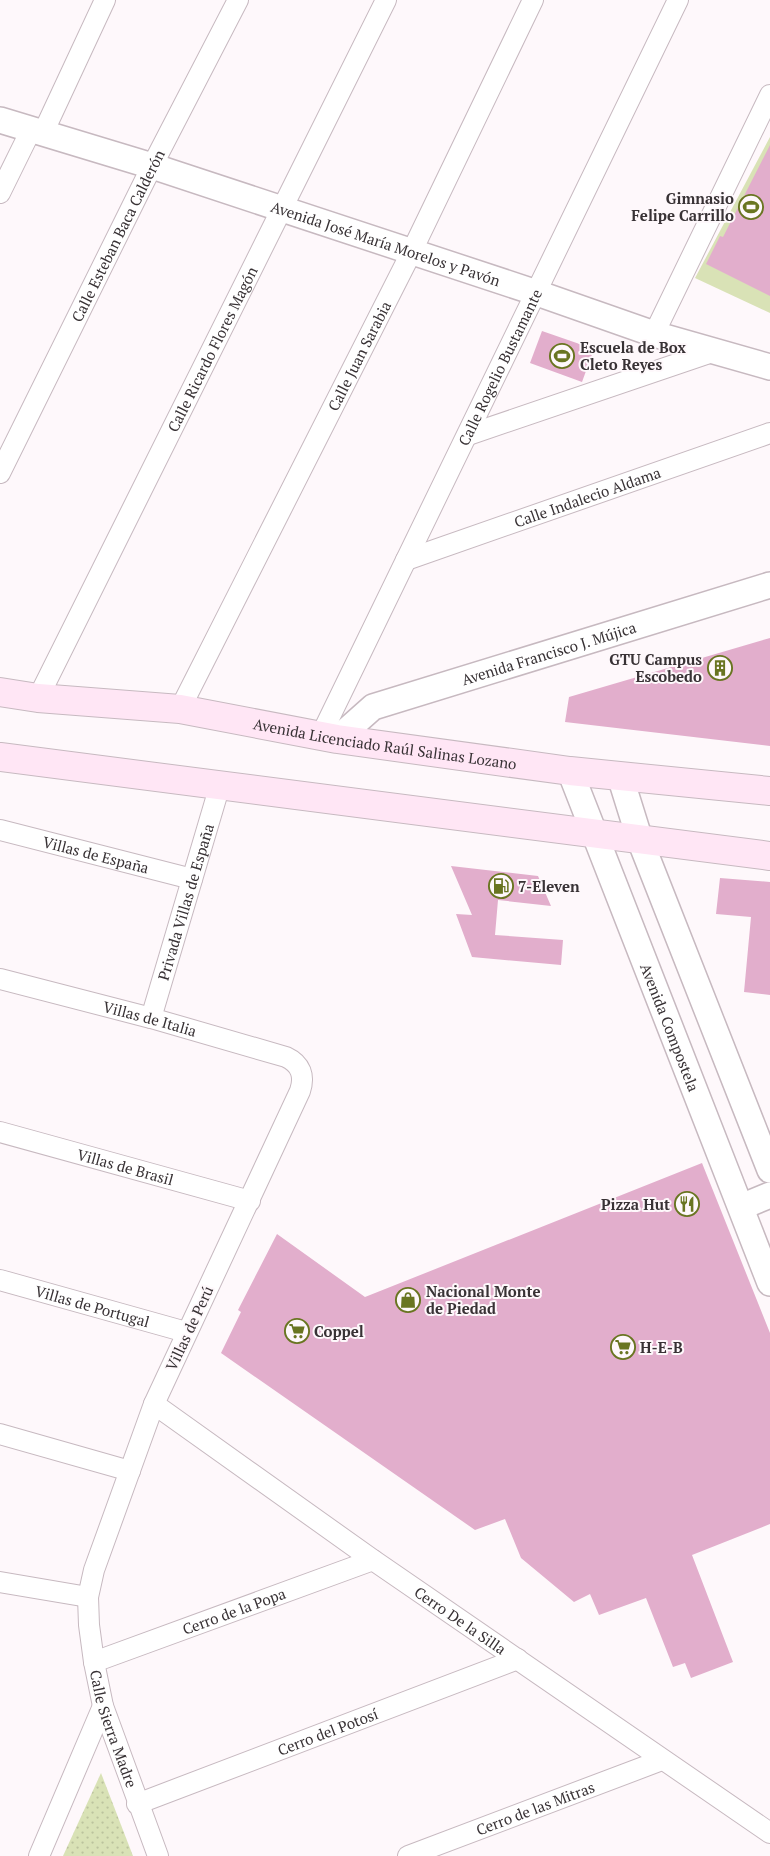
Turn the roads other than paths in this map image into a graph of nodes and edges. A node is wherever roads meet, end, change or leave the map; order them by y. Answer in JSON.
{"nodes":[{"id":1,"x":105,"y":0,"type":"edge"},
{"id":2,"x":238,"y":0,"type":"edge"},
{"id":3,"x":386,"y":0,"type":"edge"},
{"id":4,"x":534,"y":0,"type":"edge"},
{"id":5,"x":678,"y":0,"type":"edge"},
{"id":6,"x":770,"y":95,"type":"edge"},
{"id":7,"x":0,"y":120,"type":"edge"},
{"id":8,"x":37,"y":132,"type":"junction"},
{"id":9,"x":152,"y":166,"type":"junction"},
{"id":10,"x":0,"y":193,"type":"edge"},
{"id":11,"x":280,"y":209,"type":"junction"},
{"id":12,"x":411,"y":253,"type":"junction"},
{"id":13,"x":537,"y":293,"type":"junction"},
{"id":14,"x":654,"y":334,"type":"junction"},
{"id":15,"x":715,"y":351,"type":"junction"},
{"id":16,"x":770,"y":367,"type":"edge"},
{"id":17,"x":770,"y":433,"type":"edge"},
{"id":18,"x":468,"y":435,"type":"junction"},
{"id":19,"x":0,"y":474,"type":"edge"},
{"id":20,"x":406,"y":560,"type":"junction"},
{"id":21,"x":770,"y":585,"type":"edge"},
{"id":22,"x":0,"y":692,"type":"edge"},
{"id":23,"x":38,"y":698,"type":"junction"},
{"id":24,"x":180,"y":709,"type":"junction"},
{"id":25,"x":329,"y":737,"type":"junction"},
{"id":26,"x":0,"y":757,"type":"edge"},
{"id":27,"x":570,"y":771,"type":"junction"},
{"id":28,"x":620,"y":776,"type":"junction"},
{"id":29,"x":220,"y":786,"type":"junction"},
{"id":30,"x":770,"y":791,"type":"edge"},
{"id":31,"x":0,"y":830,"type":"edge"},
{"id":32,"x":593,"y":832,"type":"junction"},
{"id":33,"x":640,"y":840,"type":"junction"},
{"id":34,"x":770,"y":856,"type":"edge"},
{"id":35,"x":192,"y":879,"type":"junction"},
{"id":36,"x":0,"y":979,"type":"edge"},
{"id":37,"x":151,"y":1018,"type":"junction"},
{"id":38,"x":298,"y":1065,"type":"joint"},
{"id":39,"x":0,"y":1132,"type":"edge"},
{"id":40,"x":770,"y":1170,"type":"edge"},
{"id":41,"x":770,"y":1194,"type":"edge"},
{"id":42,"x":250,"y":1201,"type":"junction"},
{"id":43,"x":741,"y":1207,"type":"junction"},
{"id":44,"x":0,"y":1280,"type":"edge"},
{"id":45,"x":770,"y":1283,"type":"edge"},
{"id":46,"x":186,"y":1332,"type":"junction"},
{"id":47,"x":154,"y":1404,"type":"junction"},
{"id":48,"x":0,"y":1434,"type":"edge"},
{"id":49,"x":130,"y":1471,"type":"junction"},
{"id":50,"x":373,"y":1560,"type":"junction"},
{"id":51,"x":2,"y":1586,"type":"edge"},
{"id":52,"x":88,"y":1597,"type":"junction"},
{"id":53,"x":518,"y":1659,"type":"junction"},
{"id":54,"x":94,"y":1662,"type":"junction"},
{"id":55,"x":103,"y":1706,"type":"junction"},
{"id":56,"x":662,"y":1760,"type":"junction"},
{"id":57,"x":138,"y":1804,"type":"junction"},
{"id":58,"x":770,"y":1833,"type":"edge"},
{"id":59,"x":39,"y":1856,"type":"edge"},
{"id":60,"x":158,"y":1856,"type":"edge"},
{"id":61,"x":408,"y":1856,"type":"edge"}],
"edges":[{"from":1,"to":8,"type":"street"},
{"from":2,"to":9,"type":"street","name":"Calle Esteban Baca Calderón"},
{"from":3,"to":11,"type":"street","name":"Calle Ricardo Flores Magón"},
{"from":4,"to":12,"type":"street","name":"Calle Juan Sarabia"},
{"from":5,"to":13,"type":"street","name":"Calle Rogelio Bustamante"},
{"from":6,"to":14,"type":"street"},
{"from":7,"to":8,"type":"street","name":"Avenida José María Morelos y Pavón"},
{"from":8,"to":9,"type":"street","name":"Avenida José María Morelos y Pavón"},
{"from":8,"to":10,"type":"street"},
{"from":9,"to":11,"type":"street","name":"Avenida José María Morelos y Pavón"},
{"from":9,"to":19,"type":"street","name":"Calle Esteban Baca Calderón"},
{"from":11,"to":12,"type":"street","name":"Avenida José María Morelos y Pavón"},
{"from":11,"to":23,"type":"street","name":"Calle Ricardo Flores Magón"},
{"from":12,"to":13,"type":"street","name":"Avenida José María Morelos y Pavón"},
{"from":12,"to":24,"type":"street","name":"Calle Juan Sarabia"},
{"from":13,"to":14,"type":"street","name":"Avenida José María Morelos y Pavón"},
{"from":13,"to":18,"type":"street","name":"Calle Rogelio Bustamante"},
{"from":14,"to":15,"type":"street","name":"Avenida José María Morelos y Pavón"},
{"from":15,"to":16,"type":"street","name":"Avenida José María Morelos y Pavón"},
{"from":15,"to":18,"type":"street"},
{"from":17,"to":20,"type":"street","name":"Calle Indalecio Aldama"},
{"from":18,"to":20,"type":"street","name":"Calle Rogelio Bustamante"},
{"from":20,"to":25,"type":"street","name":"Calle Rogelio Bustamante"},
{"from":21,"to":25,"type":"street","name":"Avenida Francisco J. Mújica"},
{"from":22,"to":23,"type":"main road","name":"Avenida Licenciado Raúl Salinas Lozano"},
{"from":23,"to":24,"type":"main road","name":"Avenida Licenciado Raúl Salinas Lozano"},
{"from":24,"to":25,"type":"main road","name":"Avenida Licenciado Raúl Salinas Lozano"},
{"from":25,"to":27,"type":"main road","name":"Avenida Licenciado Raúl Salinas Lozano"},
{"from":26,"to":29,"type":"main road"},
{"from":27,"to":28,"type":"main road","name":"Avenida Licenciado Raúl Salinas Lozano"},
{"from":27,"to":32,"type":"street","name":"Avenida Compostela"},
{"from":28,"to":30,"type":"main road","name":"Avenida Licenciado Raúl Salinas Lozano"},
{"from":28,"to":33,"type":"street"},
{"from":29,"to":32,"type":"main road"},
{"from":29,"to":35,"type":"street","name":"Privada Villas de España"},
{"from":31,"to":35,"type":"street","name":"Villas de España"},
{"from":32,"to":33,"type":"main road"},
{"from":32,"to":43,"type":"street","name":"Avenida Compostela"},
{"from":33,"to":34,"type":"main road"},
{"from":33,"to":40,"type":"street"},
{"from":35,"to":37,"type":"street","name":"Privada Villas de España"},
{"from":36,"to":37,"type":"street","name":"Villas de Italia"},
{"from":37,"to":38,"type":"street","name":"Villas de Italia"},
{"from":38,"to":42,"type":"street","name":"Villas de Perú"},
{"from":39,"to":42,"type":"street","name":"Villas de Brasil"},
{"from":41,"to":43,"type":"street"},
{"from":42,"to":46,"type":"street","name":"Villas de Perú"},
{"from":43,"to":45,"type":"street","name":"Avenida Compostela"},
{"from":44,"to":46,"type":"street","name":"Villas de Portugal"},
{"from":46,"to":47,"type":"street","name":"Villas de Perú"},
{"from":47,"to":49,"type":"street","name":"Villas de Perú"},
{"from":47,"to":50,"type":"street","name":"Cerro De la Silla"},
{"from":48,"to":49,"type":"street"},
{"from":49,"to":52,"type":"street","name":"Villas de Perú"},
{"from":50,"to":53,"type":"street","name":"Cerro De la Silla"},
{"from":50,"to":54,"type":"street","name":"Cerro de la Popa"},
{"from":51,"to":52,"type":"street"},
{"from":52,"to":54,"type":"street","name":"Calle Sierra Madre"},
{"from":53,"to":56,"type":"street","name":"Cerro De la Silla"},
{"from":53,"to":57,"type":"street","name":"Cerro del Potosí"},
{"from":54,"to":55,"type":"street","name":"Calle Sierra Madre"},
{"from":55,"to":57,"type":"street","name":"Calle Sierra Madre"},
{"from":55,"to":59,"type":"street"},
{"from":56,"to":58,"type":"street","name":"Cerro De la Silla"},
{"from":56,"to":61,"type":"street","name":"Cerro de las Mitras"},
{"from":57,"to":60,"type":"street","name":"Calle Sierra Madre"}]}
